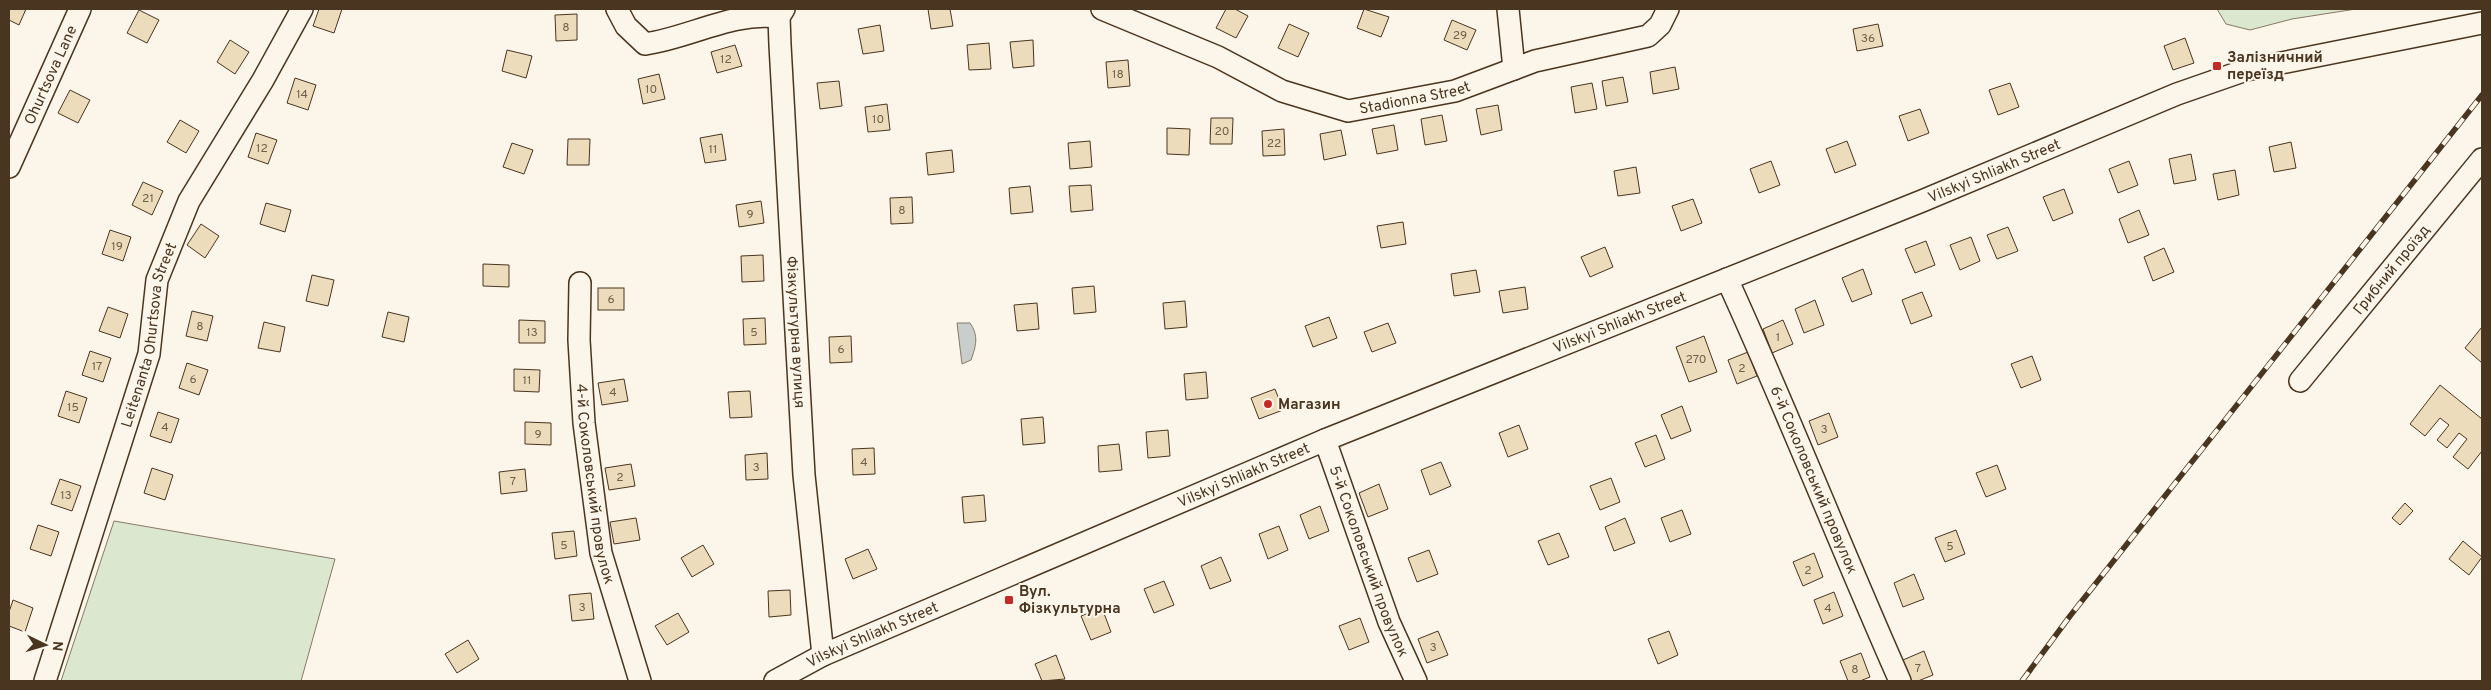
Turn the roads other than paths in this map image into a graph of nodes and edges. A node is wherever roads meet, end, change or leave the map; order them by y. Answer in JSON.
{"nodes":[{"id":1,"x":80,"y":9,"type":"edge"},
{"id":2,"x":302,"y":9,"type":"edge"},
{"id":3,"x":618,"y":9,"type":"edge"},
{"id":4,"x":1102,"y":9,"type":"edge"},
{"id":5,"x":1508,"y":9,"type":"edge"},
{"id":6,"x":1668,"y":9,"type":"edge"},
{"id":7,"x":782,"y":13,"type":"edge"},
{"id":8,"x":2482,"y":23,"type":"edge"},
{"id":9,"x":1514,"y":69,"type":"junction"},
{"id":10,"x":2482,"y":159,"type":"edge"},
{"id":11,"x":9,"y":167,"type":"edge"},
{"id":12,"x":1728,"y":279,"type":"junction"},
{"id":13,"x":580,"y":283,"type":"dead end"},
{"id":14,"x":2300,"y":381,"type":"dead end"},
{"id":15,"x":1325,"y":440,"type":"junction"},
{"id":16,"x":823,"y":655,"type":"junction"},
{"id":17,"x":46,"y":681,"type":"edge"},
{"id":18,"x":640,"y":681,"type":"edge"},
{"id":19,"x":775,"y":681,"type":"edge"},
{"id":20,"x":1416,"y":681,"type":"edge"},
{"id":21,"x":1900,"y":681,"type":"edge"}],
"edges":[{"from":1,"to":11,"type":"street","name":"Ohurtsova Lane"},
{"from":2,"to":17,"type":"street","name":"Leitenanta Ohurtsova Street"},
{"from":3,"to":7,"type":"street"},
{"from":4,"to":9,"type":"street","name":"Stadionna Street"},
{"from":5,"to":9,"type":"street"},
{"from":6,"to":9,"type":"street","name":"Stadionna Street"},
{"from":7,"to":16,"type":"street","name":"Фізкультурна вулиця"},
{"from":8,"to":12,"type":"street","name":"Vilskyi Shliakh Street"},
{"from":10,"to":14,"type":"street","name":"Грибний проїзд"},
{"from":12,"to":15,"type":"street","name":"Vilskyi Shliakh Street"},
{"from":12,"to":21,"type":"street","name":"6-й Соколовський провулок"},
{"from":13,"to":18,"type":"street","name":"4-й Соколовський провулок"},
{"from":15,"to":16,"type":"street","name":"Vilskyi Shliakh Street"},
{"from":15,"to":20,"type":"street","name":"5-й Соколовський провулок"},
{"from":16,"to":19,"type":"street","name":"Vilskyi Shliakh Street"}]}
